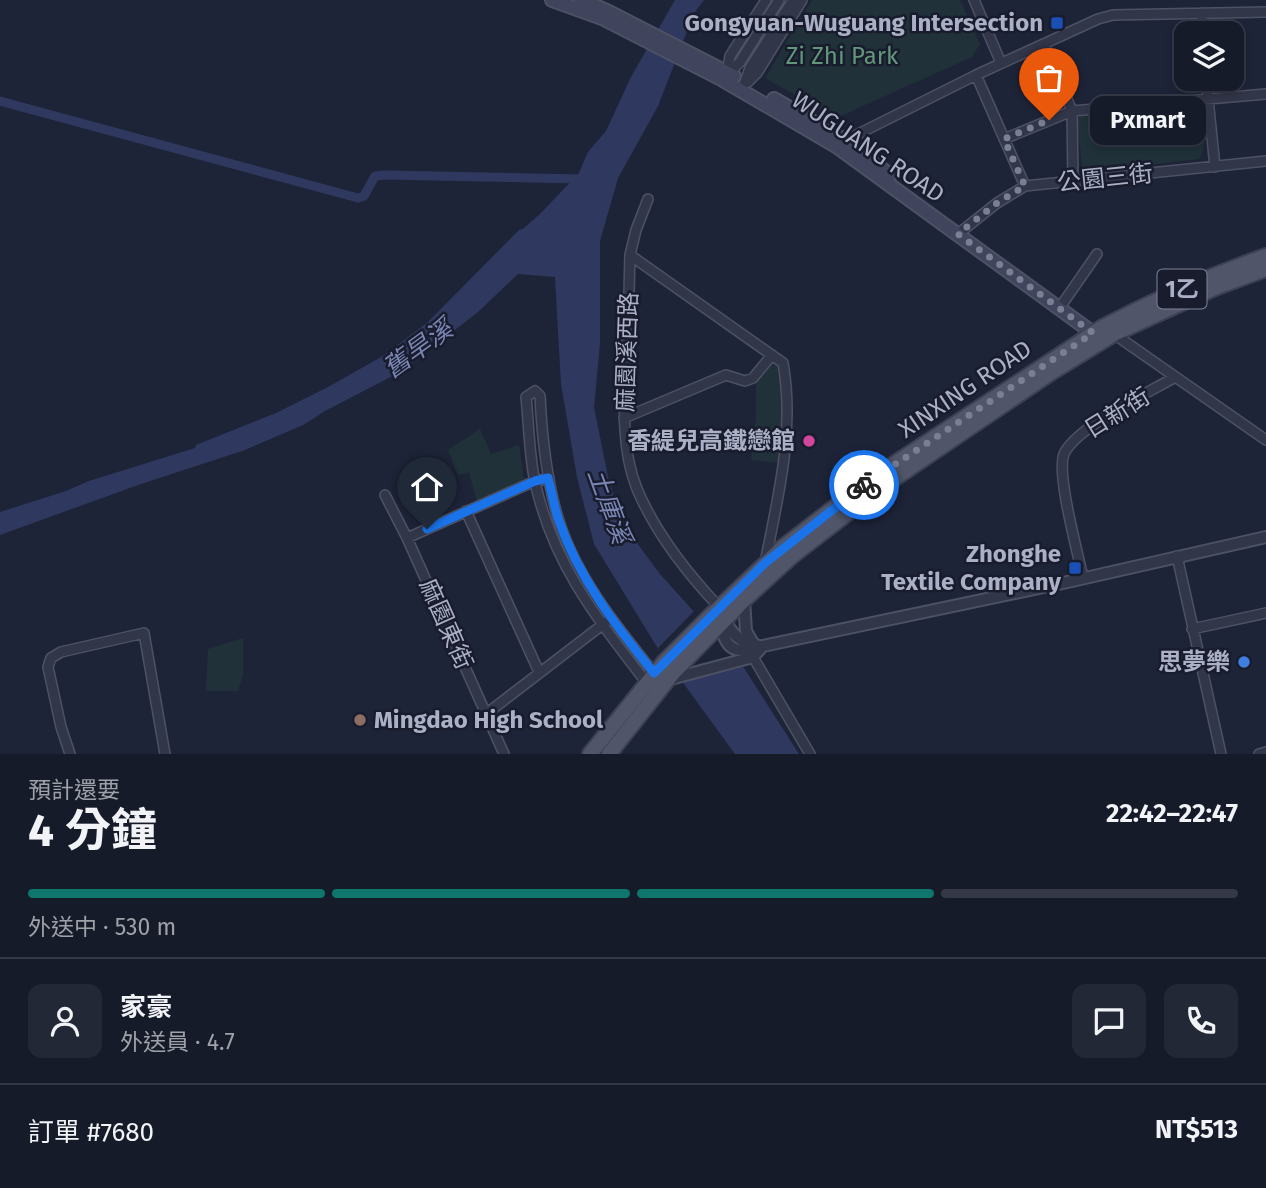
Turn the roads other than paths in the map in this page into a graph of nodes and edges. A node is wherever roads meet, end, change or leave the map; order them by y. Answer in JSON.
{"nodes":[{"id":1,"x":552,"y":0,"type":"edge"},
{"id":2,"x":581,"y":0,"type":"edge"},
{"id":3,"x":766,"y":0,"type":"edge"},
{"id":4,"x":779,"y":0,"type":"edge"},
{"id":5,"x":793,"y":0,"type":"edge"},
{"id":6,"x":802,"y":0,"type":"edge"},
{"id":7,"x":976,"y":1,"type":"edge"},
{"id":8,"x":1266,"y":12,"type":"edge"},
{"id":9,"x":1202,"y":13,"type":"junction"},
{"id":10,"x":1202,"y":21,"type":"edge"},
{"id":11,"x":624,"y":25,"type":"junction"},
{"id":12,"x":1044,"y":44,"type":"junction"},
{"id":13,"x":1001,"y":63,"type":"junction"},
{"id":14,"x":975,"y":75,"type":"junction"},
{"id":15,"x":725,"y":77,"type":"junction"},
{"id":16,"x":744,"y":87,"type":"junction"},
{"id":17,"x":1207,"y":91,"type":"edge"},
{"id":18,"x":1266,"y":94,"type":"edge"},
{"id":19,"x":1207,"y":99,"type":"junction"},
{"id":20,"x":1072,"y":110,"type":"junction"},
{"id":21,"x":1004,"y":139,"type":"junction"},
{"id":22,"x":840,"y":143,"type":"junction"},
{"id":23,"x":1266,"y":161,"type":"edge"},
{"id":24,"x":1215,"y":167,"type":"junction"},
{"id":25,"x":1073,"y":181,"type":"junction"},
{"id":26,"x":1025,"y":186,"type":"junction"},
{"id":27,"x":648,"y":199,"type":"dead end"},
{"id":28,"x":961,"y":231,"type":"junction"},
{"id":29,"x":1097,"y":254,"type":"dead end"},
{"id":30,"x":630,"y":255,"type":"junction"},
{"id":31,"x":1266,"y":257,"type":"edge"},
{"id":32,"x":1266,"y":269,"type":"edge"},
{"id":33,"x":1063,"y":303,"type":"junction"},
{"id":34,"x":1103,"y":332,"type":"junction"},
{"id":35,"x":772,"y":355,"type":"junction"},
{"id":36,"x":1175,"y":377,"type":"junction"},
{"id":37,"x":624,"y":418,"type":"junction"},
{"id":38,"x":1266,"y":440,"type":"edge"},
{"id":39,"x":548,"y":478,"type":"junction"},
{"id":40,"x":535,"y":481,"type":"junction"},
{"id":41,"x":385,"y":495,"type":"dead end"},
{"id":42,"x":466,"y":511,"type":"junction"},
{"id":43,"x":1266,"y":537,"type":"edge"},
{"id":44,"x":407,"y":538,"type":"junction"},
{"id":45,"x":1177,"y":556,"type":"junction"},
{"id":46,"x":765,"y":563,"type":"junction"},
{"id":47,"x":1083,"y":578,"type":"junction"},
{"id":48,"x":744,"y":600,"type":"junction"},
{"id":49,"x":1266,"y":613,"type":"edge"},
{"id":50,"x":719,"y":619,"type":"junction"},
{"id":51,"x":606,"y":622,"type":"junction"},
{"id":52,"x":1192,"y":629,"type":"junction"},
{"id":53,"x":757,"y":649,"type":"junction"},
{"id":54,"x":539,"y":672,"type":"junction"},
{"id":55,"x":664,"y":674,"type":"junction"},
{"id":56,"x":486,"y":714,"type":"junction"},
{"id":57,"x":1266,"y":752,"type":"edge"},
{"id":58,"x":70,"y":754,"type":"edge"},
{"id":59,"x":165,"y":754,"type":"edge"},
{"id":60,"x":504,"y":754,"type":"edge"},
{"id":61,"x":590,"y":754,"type":"edge"},
{"id":62,"x":609,"y":754,"type":"edge"},
{"id":63,"x":810,"y":754,"type":"edge"},
{"id":64,"x":1221,"y":754,"type":"edge"},
{"id":65,"x":1259,"y":754,"type":"edge"}],
"edges":[{"from":1,"to":11,"type":"main road"},
{"from":2,"to":11,"type":"main road"},
{"from":3,"to":15,"type":"street"},
{"from":4,"to":15,"type":"street"},
{"from":5,"to":16,"type":"street"},
{"from":6,"to":16,"type":"street"},
{"from":7,"to":13,"type":"street"},
{"from":8,"to":9,"type":"street"},
{"from":9,"to":10,"type":"street"},
{"from":9,"to":12,"type":"street"},
{"from":11,"to":15,"type":"main road","name":"WUGUANG ROAD"},
{"from":12,"to":13,"type":"street"},
{"from":12,"to":20,"type":"street"},
{"from":13,"to":14,"type":"street"},
{"from":14,"to":21,"type":"street"},
{"from":14,"to":22,"type":"street"},
{"from":15,"to":16,"type":"main road","name":"WUGUANG ROAD"},
{"from":16,"to":22,"type":"main road","name":"WUGUANG ROAD"},
{"from":17,"to":19,"type":"street"},
{"from":18,"to":19,"type":"street"},
{"from":19,"to":20,"type":"street"},
{"from":19,"to":24,"type":"street"},
{"from":20,"to":21,"type":"street"},
{"from":20,"to":25,"type":"street"},
{"from":21,"to":26,"type":"street"},
{"from":22,"to":28,"type":"main road","name":"WUGUANG ROAD"},
{"from":23,"to":24,"type":"street","name":"公園三街"},
{"from":24,"to":25,"type":"street","name":"公園三街"},
{"from":25,"to":26,"type":"street","name":"公園三街"},
{"from":26,"to":28,"type":"street","name":"公園三街"},
{"from":27,"to":30,"type":"street","name":"麻園溪西路"},
{"from":28,"to":33,"type":"main road","name":"WUGUANG ROAD"},
{"from":28,"to":34,"type":"main road","name":"WUGUANG ROAD"},
{"from":29,"to":33,"type":"street"},
{"from":30,"to":35,"type":"street"},
{"from":30,"to":37,"type":"street","name":"麻園溪西路"},
{"from":31,"to":34,"type":"main road","name":"XINXING ROAD","number":"1乙"},
{"from":32,"to":34,"type":"main road","name":"XINXING ROAD","number":"1乙"},
{"from":33,"to":34,"type":"main road","name":"WUGUANG ROAD"},
{"from":34,"to":36,"type":"street","name":"WUGUANG ROAD"},
{"from":34,"to":46,"type":"main road","name":"XINXING ROAD","number":"1乙"},
{"from":34,"to":48,"type":"main road","name":"XINXING ROAD","number":"1乙"},
{"from":35,"to":37,"type":"street"},
{"from":35,"to":46,"type":"street"},
{"from":36,"to":38,"type":"street","name":"WUGUANG ROAD"},
{"from":36,"to":47,"type":"street","name":"日新街"},
{"from":37,"to":50,"type":"street","name":"麻園溪西路"},
{"from":39,"to":40,"type":"street"},
{"from":39,"to":40,"type":"street"},
{"from":39,"to":51,"type":"street"},
{"from":40,"to":42,"type":"street"},
{"from":40,"to":51,"type":"street"},
{"from":41,"to":44,"type":"street","name":"麻園東街"},
{"from":42,"to":44,"type":"street"},
{"from":42,"to":54,"type":"street"},
{"from":43,"to":45,"type":"street"},
{"from":44,"to":56,"type":"street","name":"麻園東街"},
{"from":45,"to":47,"type":"street"},
{"from":45,"to":52,"type":"street"},
{"from":46,"to":50,"type":"main road","name":"XINXING ROAD","number":"1乙"},
{"from":47,"to":53,"type":"street"},
{"from":48,"to":50,"type":"main road","name":"XINXING ROAD","number":"1乙"},
{"from":48,"to":53,"type":"street"},
{"from":49,"to":52,"type":"street"},
{"from":50,"to":53,"type":"street"},
{"from":50,"to":55,"type":"main road","number":"1乙"},
{"from":51,"to":54,"type":"street"},
{"from":51,"to":55,"type":"street"},
{"from":52,"to":64,"type":"street"},
{"from":53,"to":55,"type":"street"},
{"from":53,"to":63,"type":"street"},
{"from":54,"to":56,"type":"street"},
{"from":55,"to":61,"type":"main road","number":"1乙"},
{"from":55,"to":62,"type":"main road","number":"1乙"},
{"from":56,"to":60,"type":"street","name":"麻園東街"},
{"from":57,"to":65,"type":"street"},
{"from":58,"to":59,"type":"street"}]}
